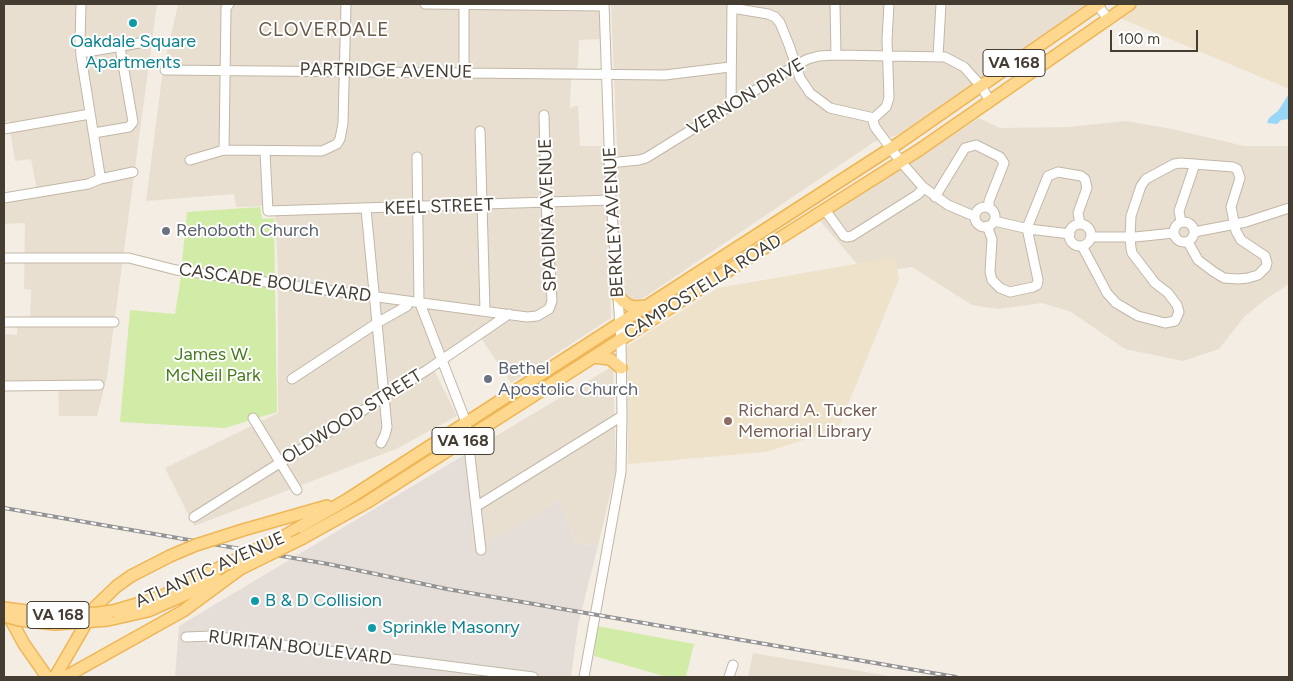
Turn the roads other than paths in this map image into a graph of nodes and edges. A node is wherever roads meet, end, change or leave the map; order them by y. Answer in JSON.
{"nodes":[{"id":1,"x":80,"y":4,"type":"edge"},
{"id":2,"x":228,"y":4,"type":"edge"},
{"id":3,"x":346,"y":4,"type":"edge"},
{"id":4,"x":425,"y":4,"type":"edge"},
{"id":5,"x":464,"y":4,"type":"edge"},
{"id":6,"x":835,"y":4,"type":"edge"},
{"id":7,"x":889,"y":4,"type":"edge"},
{"id":8,"x":941,"y":4,"type":"edge"},
{"id":9,"x":1098,"y":4,"type":"edge"},
{"id":10,"x":1129,"y":4,"type":"edge"},
{"id":11,"x":604,"y":5,"type":"edge"},
{"id":12,"x":732,"y":6,"type":"edge"},
{"id":13,"x":1108,"y":19,"type":"junction"},
{"id":14,"x":145,"y":42,"type":"dead end"},
{"id":15,"x":120,"y":47,"type":"junction"},
{"id":16,"x":81,"y":53,"type":"junction"},
{"id":17,"x":836,"y":55,"type":"junction"},
{"id":18,"x":888,"y":55,"type":"junction"},
{"id":19,"x":938,"y":56,"type":"junction"},
{"id":20,"x":796,"y":65,"type":"junction"},
{"id":21,"x":730,"y":67,"type":"junction"},
{"id":22,"x":166,"y":70,"type":"dead end"},
{"id":23,"x":224,"y":70,"type":"junction"},
{"id":24,"x":345,"y":71,"type":"junction"},
{"id":25,"x":464,"y":72,"type":"junction"},
{"id":26,"x":606,"y":74,"type":"junction"},
{"id":27,"x":981,"y":86,"type":"junction"},
{"id":28,"x":990,"y":101,"type":"junction"},
{"id":29,"x":731,"y":104,"type":"junction"},
{"id":30,"x":90,"y":114,"type":"junction"},
{"id":31,"x":544,"y":115,"type":"dead end"},
{"id":32,"x":874,"y":118,"type":"junction"},
{"id":33,"x":4,"y":128,"type":"edge"},
{"id":34,"x":480,"y":131,"type":"dead end"},
{"id":35,"x":94,"y":133,"type":"junction"},
{"id":36,"x":890,"y":148,"type":"junction"},
{"id":37,"x":224,"y":150,"type":"junction"},
{"id":38,"x":265,"y":152,"type":"junction"},
{"id":39,"x":416,"y":157,"type":"dead end"},
{"id":40,"x":190,"y":160,"type":"dead end"},
{"id":41,"x":901,"y":162,"type":"junction"},
{"id":42,"x":610,"y":163,"type":"junction"},
{"id":43,"x":1195,"y":164,"type":"junction"},
{"id":44,"x":133,"y":172,"type":"dead end"},
{"id":45,"x":100,"y":178,"type":"junction"},
{"id":46,"x":924,"y":188,"type":"junction"},
{"id":47,"x":935,"y":197,"type":"junction"},
{"id":48,"x":4,"y":198,"type":"edge"},
{"id":49,"x":611,"y":200,"type":"junction"},
{"id":50,"x":546,"y":202,"type":"junction"},
{"id":51,"x":481,"y":205,"type":"junction"},
{"id":52,"x":416,"y":208,"type":"junction"},
{"id":53,"x":989,"y":208,"type":"junction"},
{"id":54,"x":1289,"y":208,"type":"edge"},
{"id":55,"x":366,"y":209,"type":"junction"},
{"id":56,"x":826,"y":210,"type":"junction"},
{"id":57,"x":974,"y":216,"type":"junction"},
{"id":58,"x":1181,"y":222,"type":"junction"},
{"id":59,"x":991,"y":224,"type":"junction"},
{"id":60,"x":1080,"y":224,"type":"junction"},
{"id":61,"x":1235,"y":224,"type":"junction"},
{"id":62,"x":1027,"y":228,"type":"junction"},
{"id":63,"x":1194,"y":232,"type":"junction"},
{"id":64,"x":1174,"y":233,"type":"junction"},
{"id":65,"x":1070,"y":234,"type":"junction"},
{"id":66,"x":1091,"y":237,"type":"junction"},
{"id":67,"x":1130,"y":237,"type":"junction"},
{"id":68,"x":1188,"y":242,"type":"junction"},
{"id":69,"x":1082,"y":246,"type":"junction"},
{"id":70,"x":4,"y":258,"type":"edge"},
{"id":71,"x":618,"y":296,"type":"junction"},
{"id":72,"x":375,"y":297,"type":"junction"},
{"id":73,"x":419,"y":301,"type":"junction"},
{"id":74,"x":407,"y":306,"type":"dead end"},
{"id":75,"x":648,"y":306,"type":"junction"},
{"id":76,"x":485,"y":310,"type":"junction"},
{"id":77,"x":546,"y":312,"type":"joint"},
{"id":78,"x":509,"y":314,"type":"junction"},
{"id":79,"x":4,"y":322,"type":"edge"},
{"id":80,"x":114,"y":322,"type":"dead end"},
{"id":81,"x":377,"y":323,"type":"junction"},
{"id":82,"x":620,"y":324,"type":"junction"},
{"id":83,"x":621,"y":340,"type":"junction"},
{"id":84,"x":593,"y":357,"type":"junction"},
{"id":85,"x":441,"y":359,"type":"junction"},
{"id":86,"x":621,"y":368,"type":"junction"},
{"id":87,"x":292,"y":379,"type":"dead end"},
{"id":88,"x":99,"y":385,"type":"dead end"},
{"id":89,"x":4,"y":386,"type":"edge"},
{"id":90,"x":384,"y":396,"type":"junction"},
{"id":91,"x":622,"y":416,"type":"junction"},
{"id":92,"x":253,"y":418,"type":"dead end"},
{"id":93,"x":466,"y":422,"type":"junction"},
{"id":94,"x":469,"y":437,"type":"junction"},
{"id":95,"x":381,"y":444,"type":"dead end"},
{"id":96,"x":280,"y":462,"type":"junction"},
{"id":97,"x":297,"y":490,"type":"dead end"},
{"id":98,"x":348,"y":499,"type":"junction"},
{"id":99,"x":477,"y":506,"type":"junction"},
{"id":100,"x":194,"y":517,"type":"dead end"},
{"id":101,"x":481,"y":550,"type":"dead end"},
{"id":102,"x":240,"y":570,"type":"junction"},
{"id":103,"x":4,"y":607,"type":"edge"},
{"id":104,"x":4,"y":616,"type":"edge"},
{"id":105,"x":110,"y":616,"type":"junction"},
{"id":106,"x":186,"y":637,"type":"dead end"},
{"id":107,"x":732,"y":665,"type":"dead end"},
{"id":108,"x":47,"y":677,"type":"edge"},
{"id":109,"x":55,"y":677,"type":"edge"},
{"id":110,"x":65,"y":677,"type":"edge"},
{"id":111,"x":533,"y":677,"type":"edge"},
{"id":112,"x":584,"y":677,"type":"edge"},
{"id":113,"x":729,"y":677,"type":"edge"}],
"edges":[{"from":1,"to":16,"type":"street"},
{"from":2,"to":23,"type":"street"},
{"from":3,"to":24,"type":"street"},
{"from":4,"to":5,"type":"street"},
{"from":5,"to":11,"type":"street"},
{"from":5,"to":25,"type":"street"},
{"from":6,"to":17,"type":"street"},
{"from":7,"to":18,"type":"street"},
{"from":8,"to":19,"type":"street"},
{"from":9,"to":13,"type":"street"},
{"from":9,"to":27,"type":"main road","name":"CAMPOSTELLA ROAD","number":"VA 168"},
{"from":10,"to":13,"type":"main road","name":"CAMPOSTELLA ROAD","number":"VA 168"},
{"from":11,"to":26,"type":"street","name":"BERKLEY AVENUE"},
{"from":12,"to":20,"type":"street"},
{"from":12,"to":21,"type":"street"},
{"from":13,"to":28,"type":"main road","name":"CAMPOSTELLA ROAD","number":"VA 168"},
{"from":14,"to":15,"type":"street"},
{"from":15,"to":16,"type":"street"},
{"from":15,"to":35,"type":"street"},
{"from":16,"to":30,"type":"street"},
{"from":17,"to":18,"type":"street","name":"VERNON DRIVE"},
{"from":17,"to":20,"type":"street","name":"VERNON DRIVE"},
{"from":18,"to":19,"type":"street","name":"VERNON DRIVE"},
{"from":18,"to":32,"type":"street"},
{"from":19,"to":27,"type":"street","name":"VERNON DRIVE"},
{"from":20,"to":29,"type":"street","name":"VERNON DRIVE"},
{"from":20,"to":32,"type":"street"},
{"from":21,"to":26,"type":"street","name":"PARTRIDGE AVENUE"},
{"from":21,"to":29,"type":"street"},
{"from":22,"to":23,"type":"street","name":"PARTRIDGE AVENUE"},
{"from":23,"to":24,"type":"street","name":"PARTRIDGE AVENUE"},
{"from":23,"to":37,"type":"street"},
{"from":24,"to":25,"type":"street","name":"PARTRIDGE AVENUE"},
{"from":24,"to":38,"type":"street"},
{"from":25,"to":26,"type":"street","name":"PARTRIDGE AVENUE"},
{"from":26,"to":42,"type":"street","name":"BERKLEY AVENUE"},
{"from":27,"to":28,"type":"street","name":"VERNON DRIVE"},
{"from":27,"to":36,"type":"main road","name":"CAMPOSTELLA ROAD","number":"VA 168"},
{"from":28,"to":41,"type":"main road","name":"CAMPOSTELLA ROAD","number":"VA 168"},
{"from":29,"to":42,"type":"street","name":"VERNON DRIVE"},
{"from":30,"to":33,"type":"street"},
{"from":30,"to":35,"type":"street"},
{"from":31,"to":50,"type":"street","name":"SPADINA AVENUE"},
{"from":32,"to":36,"type":"street"},
{"from":34,"to":51,"type":"street"},
{"from":35,"to":45,"type":"street"},
{"from":36,"to":41,"type":"street"},
{"from":36,"to":75,"type":"main road","name":"CAMPOSTELLA ROAD","number":"VA 168"},
{"from":37,"to":38,"type":"street"},
{"from":37,"to":40,"type":"street"},
{"from":38,"to":55,"type":"street","name":"KEEL STREET"},
{"from":39,"to":52,"type":"street"},
{"from":41,"to":46,"type":"street"},
{"from":41,"to":56,"type":"main road","name":"CAMPOSTELLA ROAD","number":"VA 168"},
{"from":42,"to":49,"type":"street","name":"BERKLEY AVENUE"},
{"from":43,"to":58,"type":"street"},
{"from":43,"to":61,"type":"street"},
{"from":43,"to":67,"type":"street"},
{"from":44,"to":45,"type":"street"},
{"from":45,"to":48,"type":"street"},
{"from":46,"to":47,"type":"street"},
{"from":46,"to":56,"type":"street"},
{"from":47,"to":53,"type":"street"},
{"from":47,"to":57,"type":"street"},
{"from":49,"to":50,"type":"street","name":"KEEL STREET"},
{"from":49,"to":71,"type":"street","name":"BERKLEY AVENUE"},
{"from":50,"to":51,"type":"street","name":"KEEL STREET"},
{"from":50,"to":77,"type":"street","name":"SPADINA AVENUE"},
{"from":51,"to":52,"type":"street","name":"KEEL STREET"},
{"from":51,"to":76,"type":"street"},
{"from":52,"to":55,"type":"street","name":"KEEL STREET"},
{"from":52,"to":73,"type":"street"},
{"from":53,"to":57,"type":"street"},
{"from":53,"to":59,"type":"street"},
{"from":54,"to":61,"type":"street"},
{"from":55,"to":72,"type":"street"},
{"from":56,"to":83,"type":"main road","name":"CAMPOSTELLA ROAD","number":"VA 168"},
{"from":57,"to":59,"type":"street"},
{"from":58,"to":63,"type":"street"},
{"from":58,"to":64,"type":"street"},
{"from":59,"to":62,"type":"street"},
{"from":59,"to":62,"type":"street"},
{"from":60,"to":62,"type":"street"},
{"from":60,"to":65,"type":"street"},
{"from":60,"to":66,"type":"street"},
{"from":61,"to":63,"type":"street"},
{"from":61,"to":68,"type":"street"},
{"from":62,"to":65,"type":"street"},
{"from":63,"to":68,"type":"street"},
{"from":64,"to":67,"type":"street"},
{"from":64,"to":68,"type":"street"},
{"from":65,"to":69,"type":"street"},
{"from":66,"to":67,"type":"street"},
{"from":66,"to":69,"type":"street"},
{"from":67,"to":69,"type":"street"},
{"from":70,"to":72,"type":"street","name":"CASCADE BOULEVARD"},
{"from":71,"to":75,"type":"main road"},
{"from":71,"to":82,"type":"street","name":"BERKLEY AVENUE"},
{"from":72,"to":73,"type":"street","name":"CASCADE BOULEVARD"},
{"from":72,"to":81,"type":"street"},
{"from":73,"to":76,"type":"street","name":"CASCADE BOULEVARD"},
{"from":73,"to":85,"type":"street"},
{"from":74,"to":81,"type":"street"},
{"from":75,"to":82,"type":"main road","name":"CAMPOSTELLA ROAD","number":"VA 168"},
{"from":76,"to":78,"type":"street","name":"CASCADE BOULEVARD"},
{"from":77,"to":78,"type":"street","name":"CASCADE BOULEVARD"},
{"from":78,"to":85,"type":"street","name":"OLDWOOD STREET"},
{"from":79,"to":80,"type":"street"},
{"from":81,"to":87,"type":"street"},
{"from":81,"to":90,"type":"street"},
{"from":82,"to":83,"type":"street","name":"BERKLEY AVENUE"},
{"from":82,"to":93,"type":"main road","name":"CAMPOSTELLA ROAD","number":"VA 168"},
{"from":83,"to":84,"type":"main road","name":"CAMPOSTELLA ROAD","number":"VA 168"},
{"from":83,"to":86,"type":"street","name":"BERKLEY AVENUE"},
{"from":84,"to":86,"type":"main road"},
{"from":84,"to":94,"type":"main road","name":"CAMPOSTELLA ROAD","number":"VA 168"},
{"from":85,"to":90,"type":"street","name":"OLDWOOD STREET"},
{"from":85,"to":93,"type":"street"},
{"from":86,"to":91,"type":"street","name":"BERKLEY AVENUE"},
{"from":88,"to":89,"type":"street"},
{"from":90,"to":95,"type":"street"},
{"from":90,"to":96,"type":"street","name":"OLDWOOD STREET"},
{"from":91,"to":99,"type":"street"},
{"from":91,"to":112,"type":"street","name":"BERKLEY AVENUE"},
{"from":92,"to":96,"type":"street"},
{"from":93,"to":94,"type":"street"},
{"from":93,"to":98,"type":"main road","name":"CAMPOSTELLA ROAD","number":"VA 168"},
{"from":94,"to":99,"type":"street"},
{"from":94,"to":102,"type":"main road","name":"CAMPOSTELLA ROAD","number":"VA 168","bridge":true},
{"from":96,"to":97,"type":"street"},
{"from":96,"to":100,"type":"street","name":"OLDWOOD STREET"},
{"from":98,"to":105,"type":"main road","name":"ATLANTIC AVENUE","number":"VA 168","bridge":true},
{"from":98,"to":109,"type":"main road","bridge":true},
{"from":99,"to":101,"type":"street"},
{"from":102,"to":105,"type":"main road","name":"ATLANTIC AVENUE","number":"VA 168"},
{"from":102,"to":110,"type":"main road"},
{"from":103,"to":105,"type":"main road","name":"ATLANTIC AVENUE","number":"VA 168","bridge":true},
{"from":103,"to":108,"type":"main road"},
{"from":104,"to":105,"type":"main road","name":"ATLANTIC AVENUE","number":"VA 168","bridge":true},
{"from":106,"to":111,"type":"street","name":"RURITAN BOULEVARD"},
{"from":107,"to":113,"type":"street"}]}
